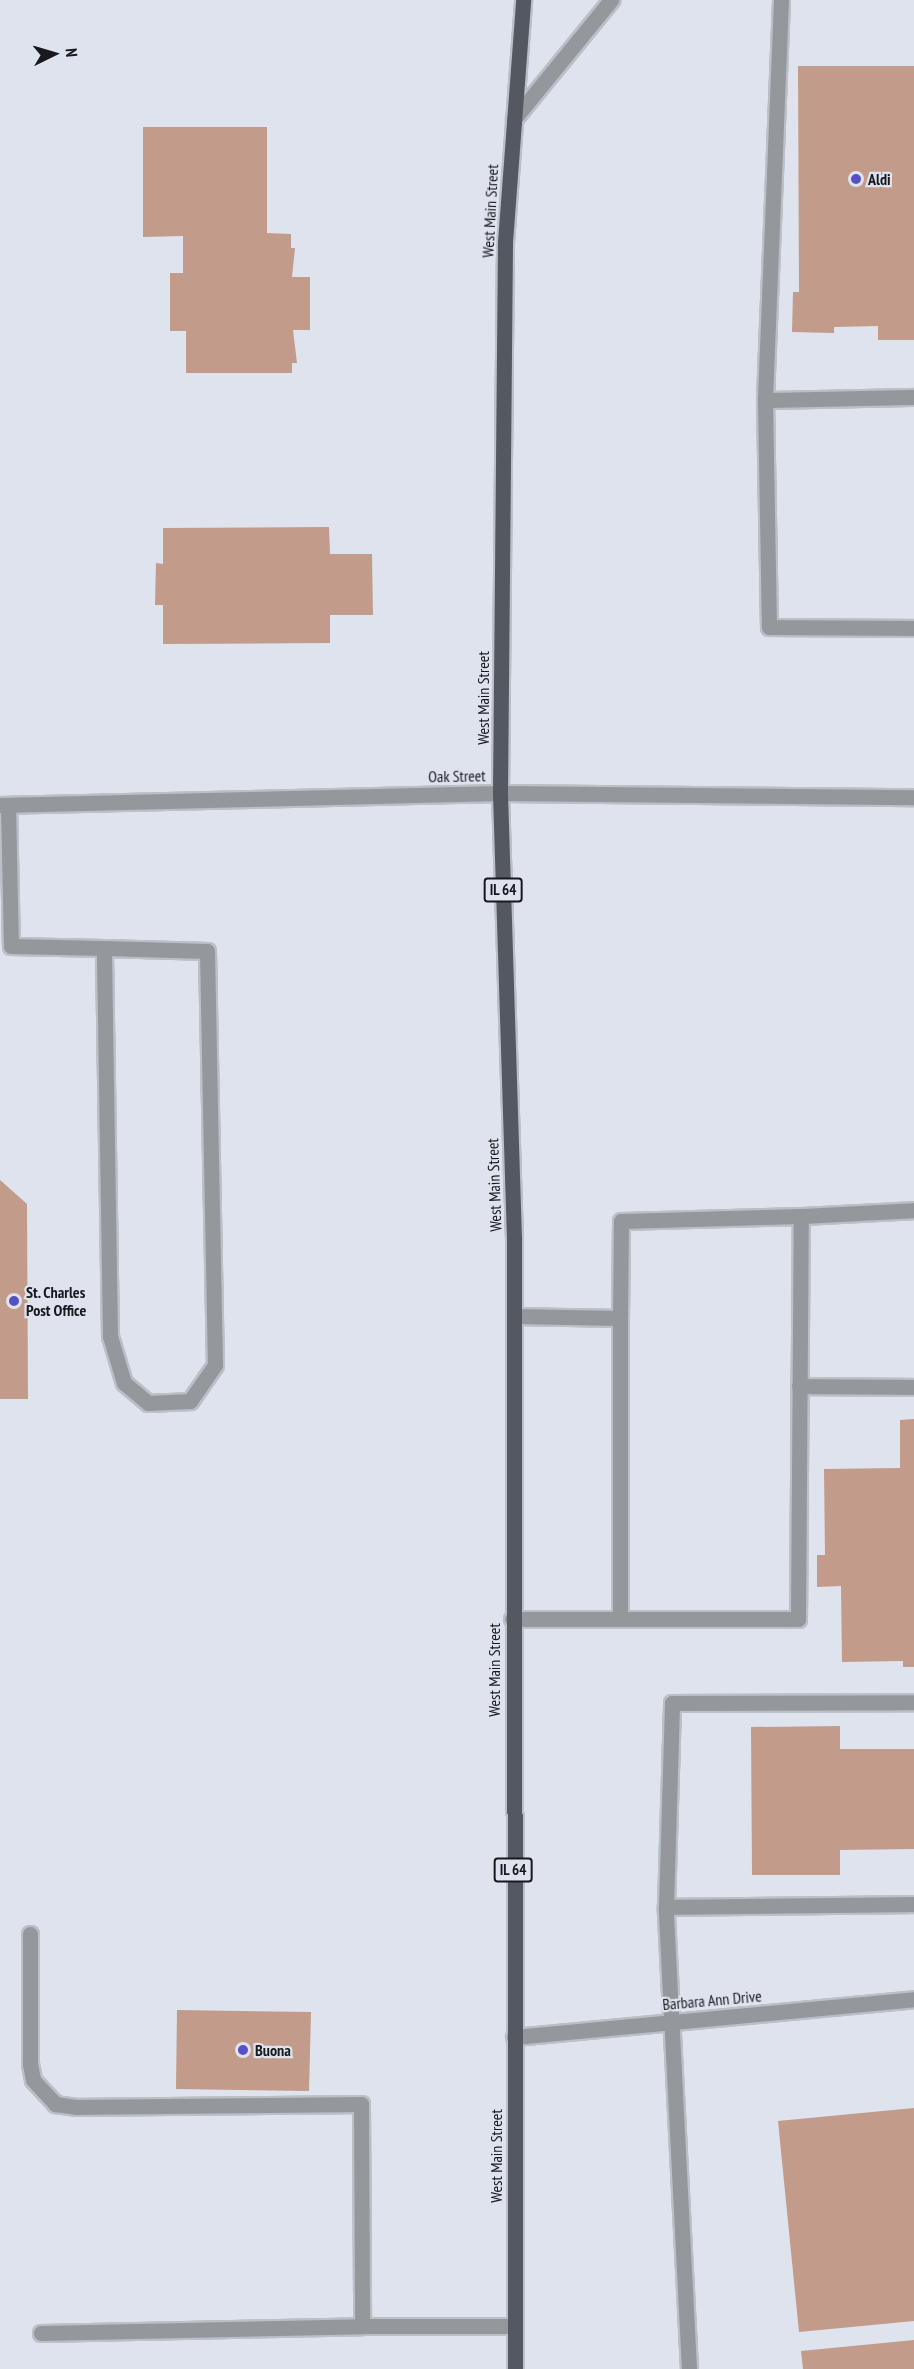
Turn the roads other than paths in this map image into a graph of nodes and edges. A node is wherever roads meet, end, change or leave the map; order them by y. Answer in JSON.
{"nodes":[{"id":1,"x":523,"y":0,"type":"edge"},
{"id":2,"x":611,"y":0,"type":"edge"},
{"id":3,"x":781,"y":0,"type":"edge"},
{"id":4,"x":513,"y":119,"type":"junction"},
{"id":5,"x":914,"y":397,"type":"edge"},
{"id":6,"x":765,"y":400,"type":"junction"},
{"id":7,"x":914,"y":628,"type":"edge"},
{"id":8,"x":500,"y":793,"type":"junction"},
{"id":9,"x":914,"y":798,"type":"edge"},
{"id":10,"x":4,"y":805,"type":"edge"},
{"id":11,"x":6,"y":947,"type":"edge"},
{"id":12,"x":104,"y":948,"type":"junction"},
{"id":13,"x":914,"y":1210,"type":"edge"},
{"id":14,"x":801,"y":1216,"type":"junction"},
{"id":15,"x":514,"y":1316,"type":"junction"},
{"id":16,"x":620,"y":1318,"type":"junction"},
{"id":17,"x":799,"y":1386,"type":"junction"},
{"id":18,"x":914,"y":1387,"type":"edge"},
{"id":19,"x":512,"y":1619,"type":"junction"},
{"id":20,"x":620,"y":1619,"type":"junction"},
{"id":21,"x":914,"y":1702,"type":"edge"},
{"id":22,"x":914,"y":1904,"type":"edge"},
{"id":23,"x":666,"y":1907,"type":"junction"},
{"id":24,"x":30,"y":1934,"type":"dead end"},
{"id":25,"x":914,"y":1999,"type":"edge"},
{"id":26,"x":671,"y":2022,"type":"junction"},
{"id":27,"x":514,"y":2037,"type":"junction"},
{"id":28,"x":362,"y":2326,"type":"junction"},
{"id":29,"x":514,"y":2326,"type":"junction"},
{"id":30,"x":41,"y":2333,"type":"dead end"},
{"id":31,"x":515,"y":2369,"type":"edge"},
{"id":32,"x":689,"y":2369,"type":"edge"}],
"edges":[{"from":1,"to":4,"type":"main road","name":"West Main Street","number":"IL 64"},
{"from":2,"to":4,"type":"street"},
{"from":3,"to":6,"type":"street"},
{"from":4,"to":8,"type":"main road","name":"West Main Street","number":"IL 64"},
{"from":5,"to":6,"type":"street"},
{"from":6,"to":7,"type":"street"},
{"from":8,"to":9,"type":"street","name":"Oak Street"},
{"from":8,"to":10,"type":"street","name":"Oak Street"},
{"from":8,"to":15,"type":"main road","name":"West Main Street","number":"IL 64"},
{"from":10,"to":11,"type":"street"},
{"from":11,"to":12,"type":"street"},
{"from":12,"to":12,"type":"street"},
{"from":13,"to":14,"type":"street"},
{"from":14,"to":16,"type":"street"},
{"from":14,"to":17,"type":"street"},
{"from":15,"to":16,"type":"street"},
{"from":15,"to":19,"type":"main road","name":"West Main Street","number":"IL 64"},
{"from":16,"to":20,"type":"street"},
{"from":17,"to":18,"type":"street"},
{"from":17,"to":20,"type":"street"},
{"from":19,"to":20,"type":"street"},
{"from":19,"to":27,"type":"main road","name":"West Main Street","number":"IL 64"},
{"from":21,"to":23,"type":"street"},
{"from":22,"to":23,"type":"street"},
{"from":23,"to":26,"type":"street"},
{"from":24,"to":28,"type":"street"},
{"from":25,"to":26,"type":"street","name":"Barbara Ann Drive"},
{"from":26,"to":27,"type":"street","name":"Barbara Ann Drive"},
{"from":26,"to":32,"type":"street"},
{"from":27,"to":29,"type":"main road","name":"West Main Street","number":"IL 64"},
{"from":28,"to":29,"type":"street"},
{"from":28,"to":30,"type":"street"},
{"from":29,"to":31,"type":"main road","name":"West Main Street","number":"IL 64"}]}
